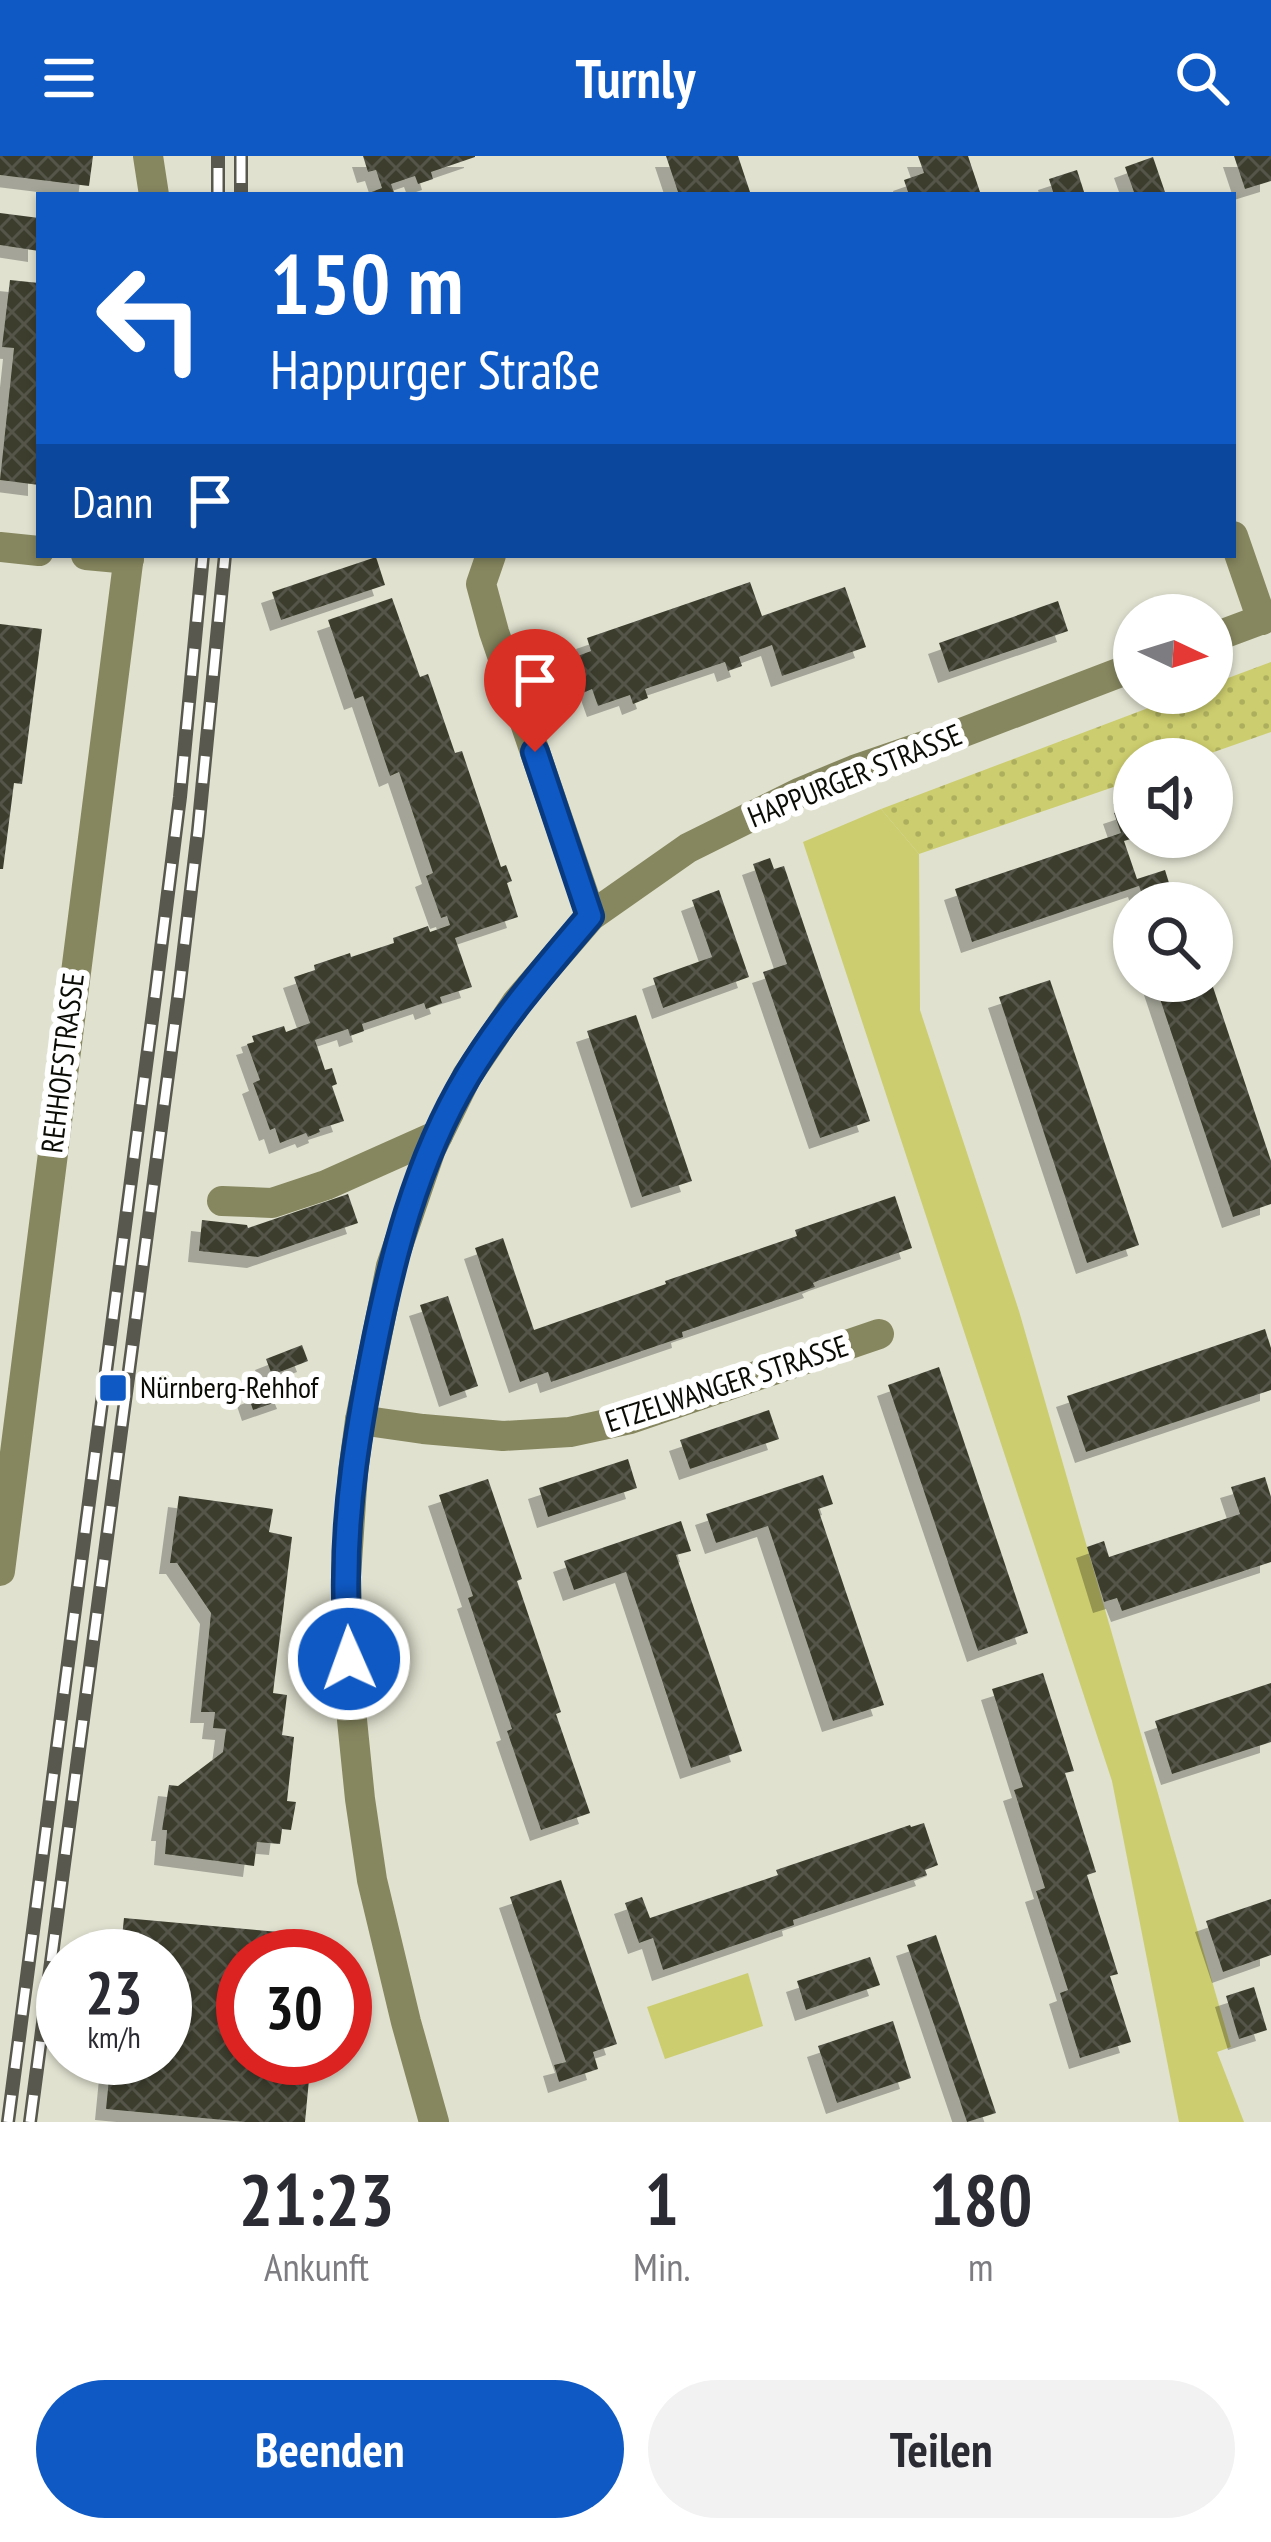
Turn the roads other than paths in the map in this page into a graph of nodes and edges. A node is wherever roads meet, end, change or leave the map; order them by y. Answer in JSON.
{"nodes":[{"id":1,"x":148,"y":156,"type":"edge"},
{"id":2,"x":154,"y":192,"type":"edge"},
{"id":3,"x":1236,"y":543,"type":"edge"},
{"id":4,"x":0,"y":548,"type":"edge"},
{"id":5,"x":36,"y":551,"type":"edge"},
{"id":6,"x":129,"y":558,"type":"edge"},
{"id":7,"x":490,"y":558,"type":"edge"},
{"id":8,"x":1266,"y":618,"type":"edge"},
{"id":9,"x":1233,"y":630,"type":"edge"},
{"id":10,"x":1113,"y":675,"type":"edge"},
{"id":11,"x":590,"y":916,"type":"junction"},
{"id":12,"x":438,"y":1135,"type":"junction"},
{"id":13,"x":222,"y":1201,"type":"dead end"},
{"id":14,"x":878,"y":1334,"type":"dead end"},
{"id":15,"x":360,"y":1420,"type":"junction"},
{"id":16,"x":5,"y":1493,"type":"edge"},
{"id":17,"x":0,"y":1571,"type":"edge"},
{"id":18,"x":434,"y":2122,"type":"edge"}],
"edges":[{"from":1,"to":2,"type":"street"},
{"from":3,"to":8,"type":"street"},
{"from":4,"to":5,"type":"street"},
{"from":6,"to":16,"type":"street","name":"REHHOFSTRASSE"},
{"from":7,"to":11,"type":"street"},
{"from":8,"to":9,"type":"street"},
{"from":10,"to":11,"type":"street","name":"HAPPURGER STRASSE"},
{"from":11,"to":12,"type":"street","name":"HAPPURGER STRASSE"},
{"from":12,"to":13,"type":"street"},
{"from":12,"to":15,"type":"street","name":"HAPPURGER STRASSE"},
{"from":14,"to":15,"type":"street","name":"ETZELWANGER STRASSE"},
{"from":15,"to":18,"type":"street","name":"HAPPURGER STRASSE"},
{"from":16,"to":17,"type":"street","name":"REHHOFSTRASSE"}]}
